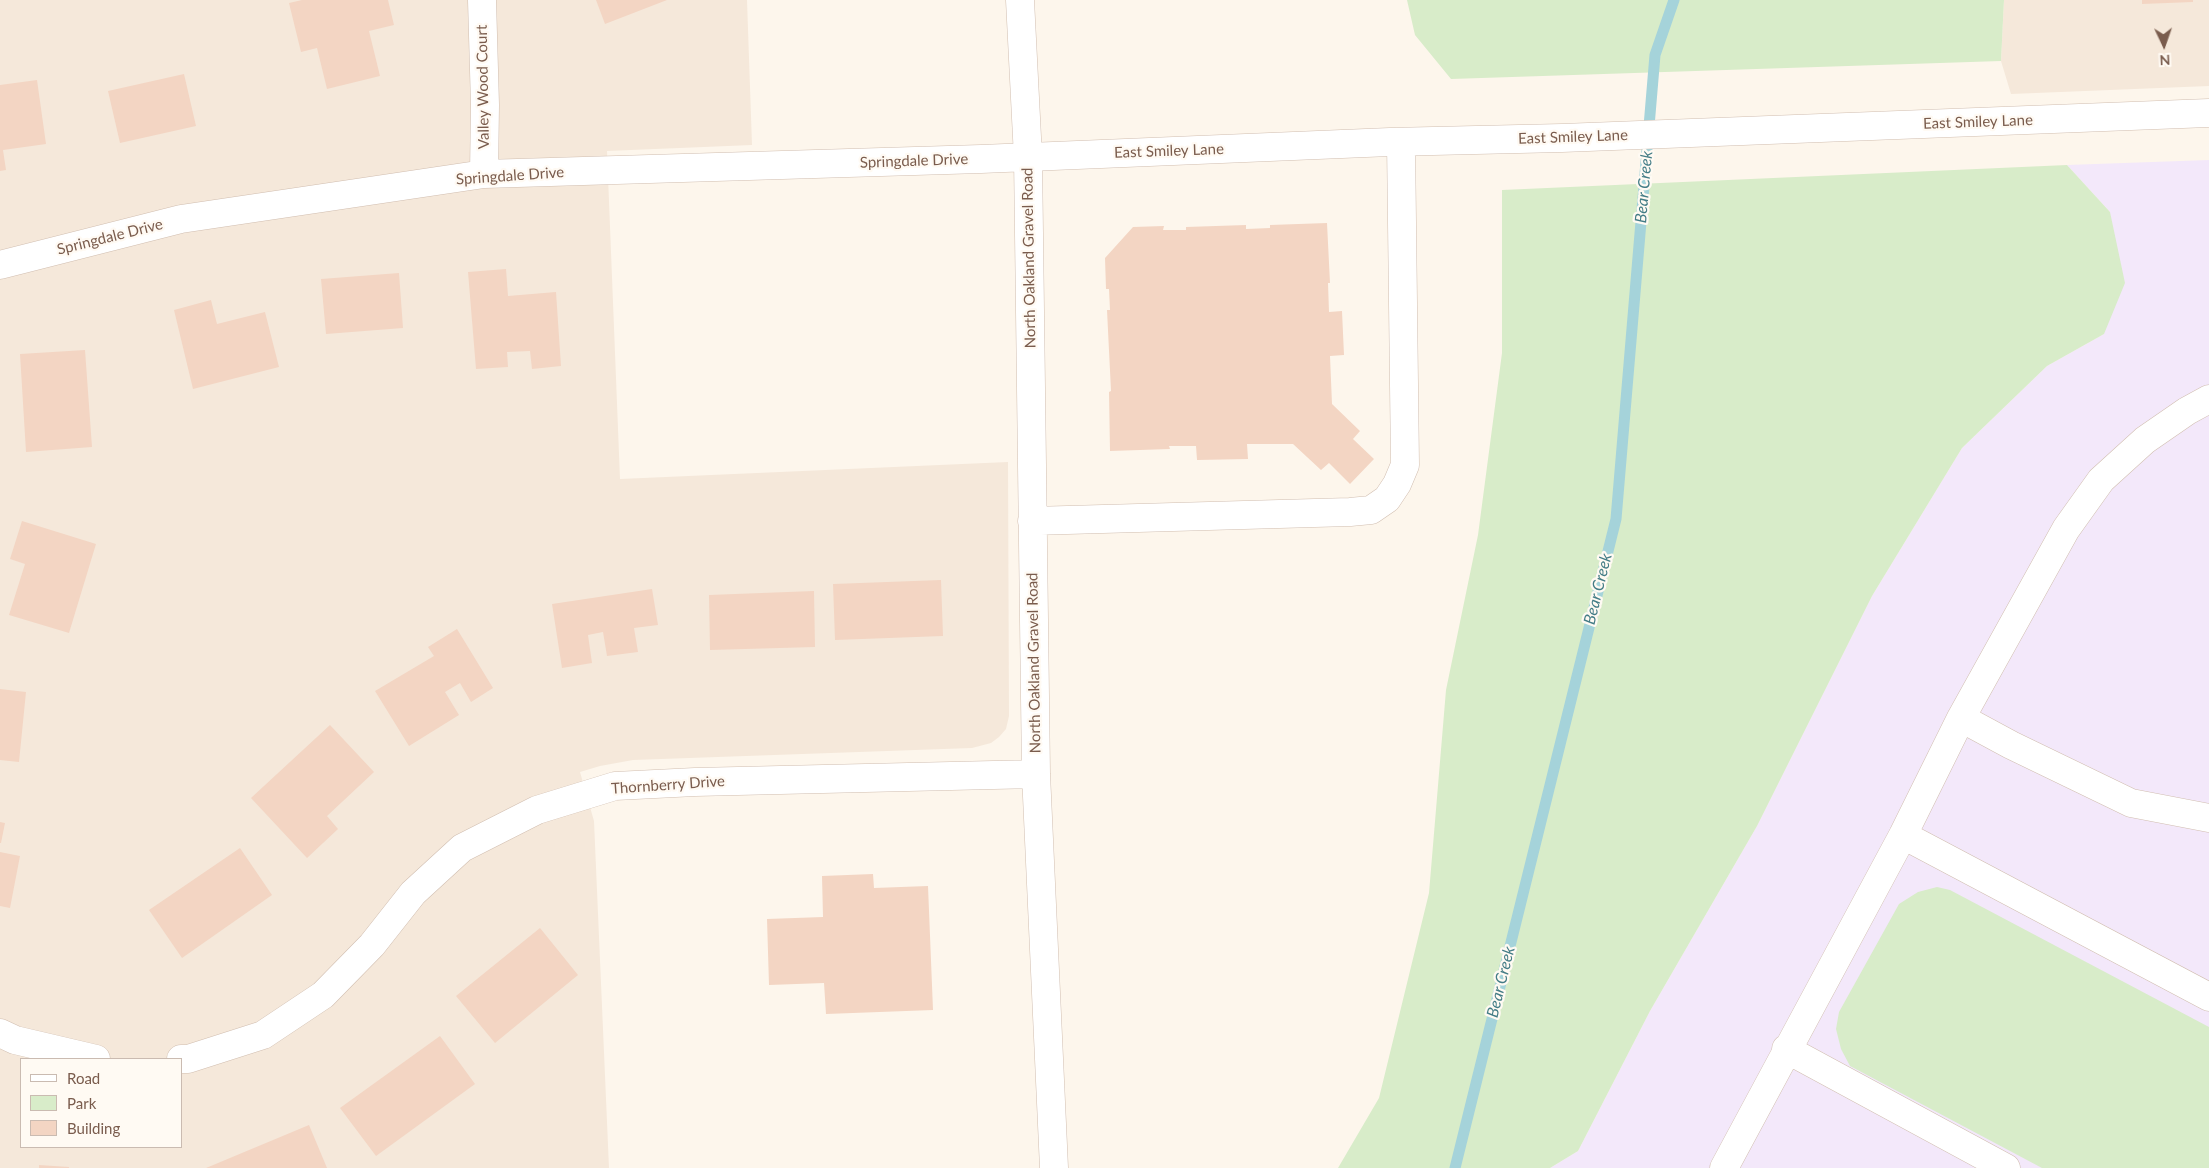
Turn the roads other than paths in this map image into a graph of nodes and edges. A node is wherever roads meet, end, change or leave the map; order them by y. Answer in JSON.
{"nodes":[{"id":1,"x":482,"y":0,"type":"edge"},
{"id":2,"x":1020,"y":0,"type":"edge"},
{"id":3,"x":2209,"y":113,"type":"edge"},
{"id":4,"x":1401,"y":142,"type":"junction"},
{"id":5,"x":1028,"y":157,"type":"junction"},
{"id":6,"x":484,"y":174,"type":"junction"},
{"id":7,"x":0,"y":265,"type":"edge"},
{"id":8,"x":2209,"y":399,"type":"edge"},
{"id":9,"x":1032,"y":521,"type":"junction"},
{"id":10,"x":1962,"y":718,"type":"junction"},
{"id":11,"x":1036,"y":774,"type":"junction"},
{"id":12,"x":2209,"y":818,"type":"edge"},
{"id":13,"x":1903,"y":834,"type":"junction"},
{"id":14,"x":2209,"y":997,"type":"edge"},
{"id":15,"x":0,"y":1033,"type":"edge"},
{"id":16,"x":1786,"y":1049,"type":"junction"},
{"id":17,"x":92,"y":1058,"type":"edge"},
{"id":18,"x":182,"y":1059,"type":"edge"},
{"id":19,"x":1054,"y":1168,"type":"edge"},
{"id":20,"x":1724,"y":1168,"type":"edge"},
{"id":21,"x":2006,"y":1168,"type":"edge"}],
"edges":[{"from":1,"to":6,"type":"street","name":"Valley Wood Court"},
{"from":2,"to":5,"type":"street","name":"North Oakland Gravel Road"},
{"from":3,"to":4,"type":"street","name":"East Smiley Lane"},
{"from":4,"to":5,"type":"street","name":"East Smiley Lane"},
{"from":4,"to":9,"type":"street"},
{"from":5,"to":6,"type":"street","name":"Springdale Drive"},
{"from":5,"to":9,"type":"street","name":"North Oakland Gravel Road"},
{"from":6,"to":7,"type":"street","name":"Springdale Drive"},
{"from":8,"to":10,"type":"street"},
{"from":9,"to":11,"type":"street","name":"North Oakland Gravel Road"},
{"from":10,"to":12,"type":"street"},
{"from":10,"to":13,"type":"street"},
{"from":11,"to":18,"type":"street","name":"Thornberry Drive"},
{"from":11,"to":19,"type":"street","name":"North Oakland Gravel Road"},
{"from":13,"to":14,"type":"street"},
{"from":13,"to":16,"type":"street"},
{"from":15,"to":17,"type":"street"},
{"from":16,"to":20,"type":"street"},
{"from":16,"to":21,"type":"street"}]}
